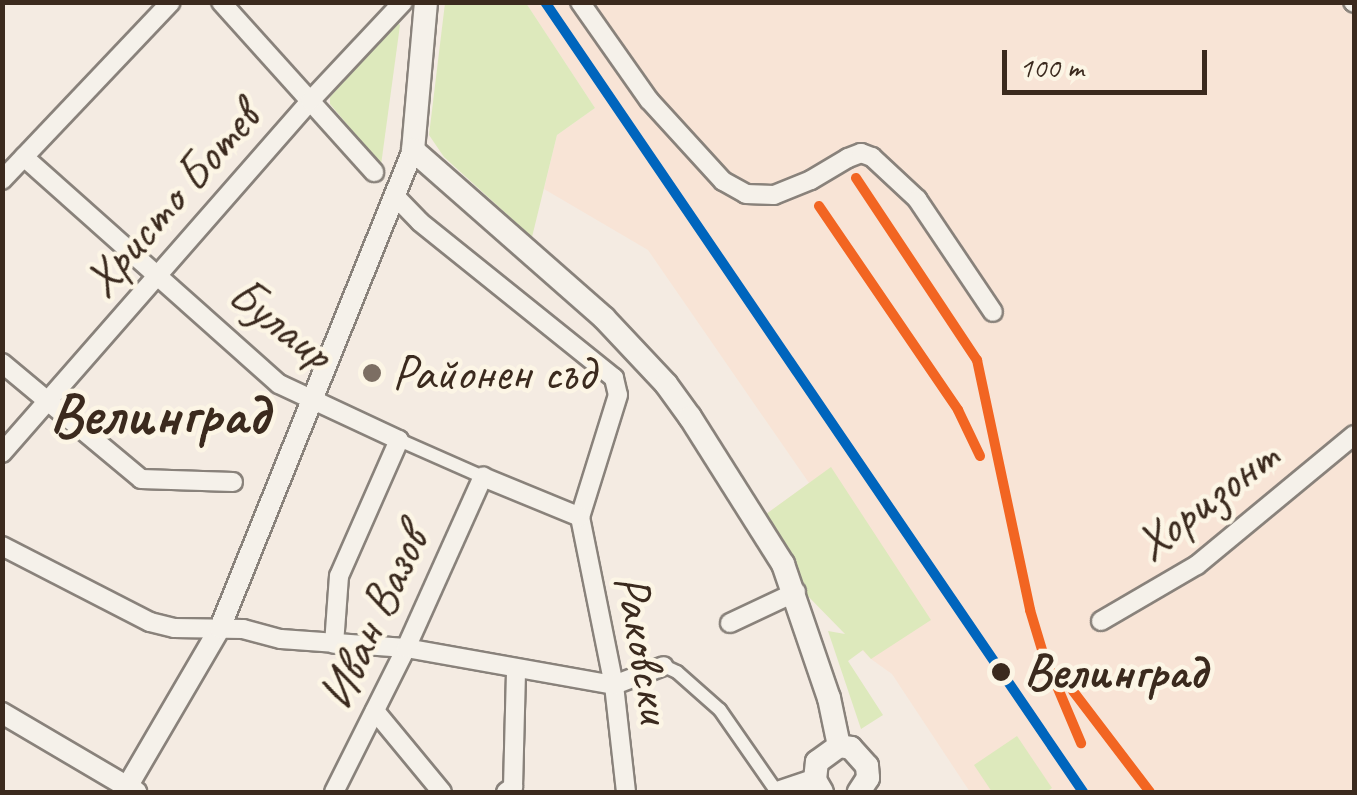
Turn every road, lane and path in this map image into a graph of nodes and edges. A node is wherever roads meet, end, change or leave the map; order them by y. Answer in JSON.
{"nodes":[{"id":1,"x":171,"y":2,"type":"edge"},
{"id":2,"x":221,"y":2,"type":"edge"},
{"id":3,"x":404,"y":2,"type":"edge"},
{"id":4,"x":426,"y":2,"type":"edge"},
{"id":5,"x":580,"y":2,"type":"edge"},
{"id":6,"x":310,"y":101,"type":"junction"},
{"id":7,"x":412,"y":150,"type":"junction"},
{"id":8,"x":24,"y":157,"type":"junction"},
{"id":9,"x":374,"y":172,"type":"dead end"},
{"id":10,"x":2,"y":180,"type":"edge"},
{"id":11,"x":394,"y":195,"type":"junction"},
{"id":12,"x":159,"y":274,"type":"junction"},
{"id":13,"x":993,"y":312,"type":"dead end"},
{"id":14,"x":2,"y":363,"type":"edge"},
{"id":15,"x":48,"y":400,"type":"junction"},
{"id":16,"x":312,"y":401,"type":"junction"},
{"id":17,"x":1354,"y":435,"type":"edge"},
{"id":18,"x":399,"y":440,"type":"junction"},
{"id":19,"x":2,"y":453,"type":"edge"},
{"id":20,"x":482,"y":477,"type":"junction"},
{"id":21,"x":233,"y":482,"type":"dead end"},
{"id":22,"x":580,"y":517,"type":"junction"},
{"id":23,"x":2,"y":546,"type":"edge"},
{"id":24,"x":796,"y":592,"type":"junction"},
{"id":25,"x":1100,"y":621,"type":"dead end"},
{"id":26,"x":730,"y":622,"type":"dead end"},
{"id":27,"x":220,"y":628,"type":"junction"},
{"id":28,"x":334,"y":644,"type":"junction"},
{"id":29,"x":406,"y":648,"type":"junction"},
{"id":30,"x":664,"y":666,"type":"joint"},
{"id":31,"x":516,"y":670,"type":"junction"},
{"id":32,"x":614,"y":685,"type":"junction"},
{"id":33,"x":376,"y":712,"type":"junction"},
{"id":34,"x":2,"y":713,"type":"edge"},
{"id":35,"x":839,"y":746,"type":"junction"},
{"id":36,"x":819,"y":786,"type":"edge"},
{"id":37,"x":129,"y":791,"type":"edge"},
{"id":38,"x":334,"y":792,"type":"edge"},
{"id":39,"x":442,"y":792,"type":"edge"},
{"id":40,"x":506,"y":792,"type":"edge"},
{"id":41,"x":626,"y":792,"type":"edge"},
{"id":42,"x":779,"y":792,"type":"edge"},
{"id":43,"x":859,"y":792,"type":"edge"}],
"edges":[{"from":1,"to":8,"type":"street"},
{"from":2,"to":6,"type":"street"},
{"from":3,"to":6,"type":"street","name":"Христо Ботев"},
{"from":4,"to":7,"type":"main road"},
{"from":5,"to":13,"type":"street"},
{"from":6,"to":9,"type":"street"},
{"from":6,"to":12,"type":"street","name":"Христо Ботев"},
{"from":7,"to":11,"type":"street"},
{"from":7,"to":24,"type":"main road"},
{"from":8,"to":10,"type":"street"},
{"from":8,"to":12,"type":"street","name":"Булаир"},
{"from":11,"to":16,"type":"street"},
{"from":11,"to":22,"type":"street"},
{"from":12,"to":15,"type":"street","name":"Христо Ботев"},
{"from":12,"to":16,"type":"street","name":"Булаир"},
{"from":14,"to":15,"type":"street"},
{"from":15,"to":19,"type":"street","name":"Христо Ботев"},
{"from":15,"to":21,"type":"street"},
{"from":16,"to":18,"type":"street","name":"Булаир"},
{"from":16,"to":27,"type":"street"},
{"from":17,"to":25,"type":"street","name":"Хоризонт"},
{"from":18,"to":20,"type":"street","name":"Булаир"},
{"from":18,"to":28,"type":"street"},
{"from":20,"to":22,"type":"street","name":"Булаир"},
{"from":20,"to":29,"type":"street","name":"Иван Вазов"},
{"from":22,"to":32,"type":"street","name":"Раковски"},
{"from":23,"to":27,"type":"street"},
{"from":24,"to":26,"type":"street"},
{"from":24,"to":35,"type":"main road"},
{"from":27,"to":28,"type":"street"},
{"from":27,"to":37,"type":"street"},
{"from":28,"to":29,"type":"street"},
{"from":29,"to":31,"type":"street"},
{"from":29,"to":33,"type":"street","name":"Иван Вазов"},
{"from":30,"to":32,"type":"street"},
{"from":30,"to":42,"type":"street"},
{"from":31,"to":32,"type":"street"},
{"from":31,"to":40,"type":"street"},
{"from":32,"to":41,"type":"street","name":"Раковски"},
{"from":33,"to":38,"type":"street","name":"Иван Вазов"},
{"from":33,"to":39,"type":"street"},
{"from":34,"to":37,"type":"street"},
{"from":35,"to":36,"type":"main road"},
{"from":35,"to":43,"type":"main road"},
{"from":36,"to":42,"type":"main road"}]}
